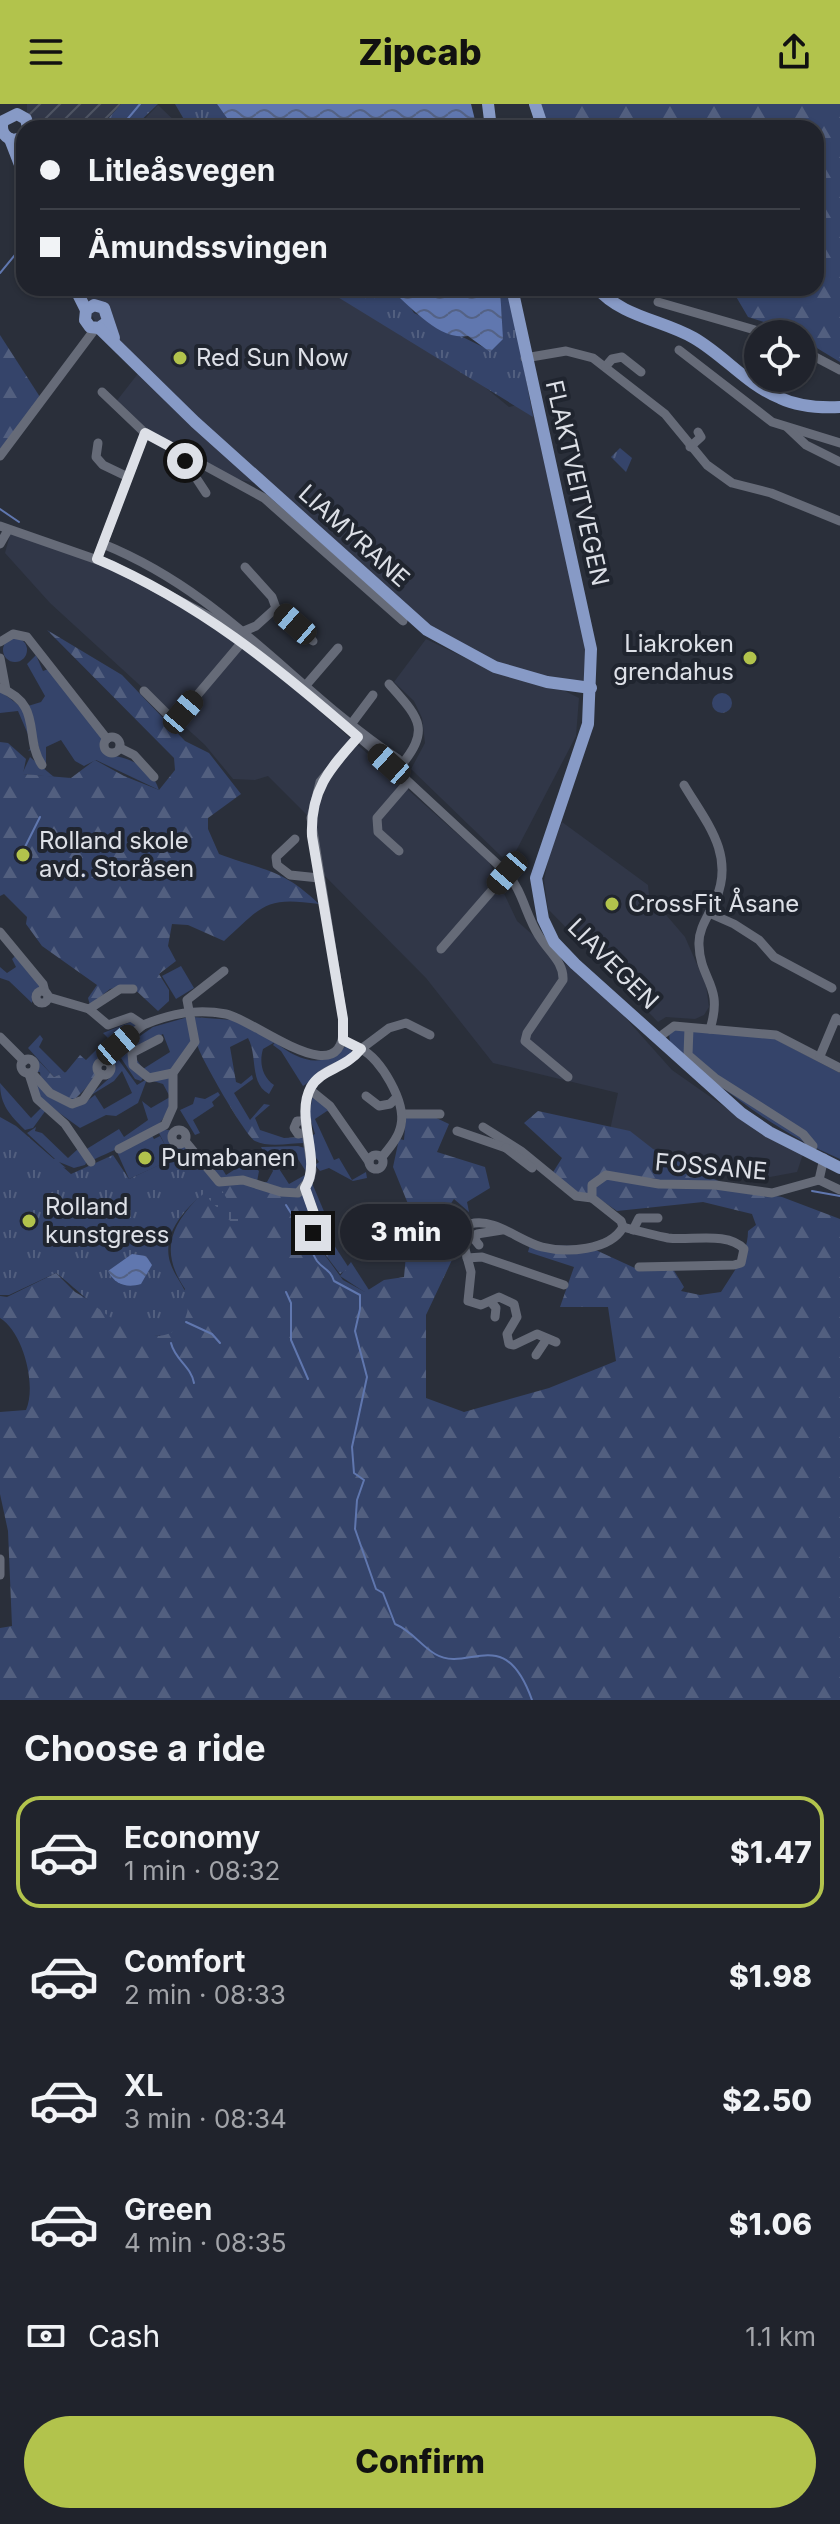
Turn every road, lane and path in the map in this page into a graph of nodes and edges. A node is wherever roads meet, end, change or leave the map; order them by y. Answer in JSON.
{"nodes":[{"id":1,"x":19,"y":110,"type":"edge"},
{"id":2,"x":4,"y":125,"type":"edge"},
{"id":3,"x":16,"y":155,"type":"edge"},
{"id":4,"x":83,"y":296,"type":"edge"},
{"id":5,"x":513,"y":296,"type":"edge"},
{"id":6,"x":608,"y":296,"type":"edge"},
{"id":7,"x":658,"y":302,"type":"dead end"},
{"id":8,"x":90,"y":307,"type":"junction"},
{"id":9,"x":97,"y":326,"type":"junction"},
{"id":10,"x":744,"y":327,"type":"edge"},
{"id":11,"x":679,"y":350,"type":"dead end"},
{"id":12,"x":816,"y":357,"type":"edge"},
{"id":13,"x":525,"y":358,"type":"junction"},
{"id":14,"x":606,"y":366,"type":"junction"},
{"id":15,"x":840,"y":370,"type":"edge"},
{"id":16,"x":641,"y":372,"type":"dead end"},
{"id":17,"x":102,"y":392,"type":"dead end"},
{"id":18,"x":840,"y":407,"type":"edge"},
{"id":19,"x":788,"y":428,"type":"junction"},
{"id":20,"x":698,"y":432,"type":"dead end"},
{"id":21,"x":145,"y":433,"type":"junction"},
{"id":22,"x":98,"y":443,"type":"dead end"},
{"id":23,"x":840,"y":443,"type":"edge"},
{"id":24,"x":690,"y":447,"type":"junction"},
{"id":25,"x":186,"y":455,"type":"junction"},
{"id":26,"x":0,"y":456,"type":"edge"},
{"id":27,"x":840,"y":462,"type":"edge"},
{"id":28,"x":126,"y":476,"type":"junction"},
{"id":29,"x":206,"y":493,"type":"dead end"},
{"id":30,"x":840,"y":521,"type":"edge"},
{"id":31,"x":4,"y":528,"type":"edge"},
{"id":32,"x":0,"y":544,"type":"edge"},
{"id":33,"x":103,"y":544,"type":"junction"},
{"id":34,"x":97,"y":559,"type":"junction"},
{"id":35,"x":245,"y":567,"type":"dead end"},
{"id":36,"x":276,"y":608,"type":"junction"},
{"id":37,"x":403,"y":621,"type":"dead end"},
{"id":38,"x":243,"y":636,"type":"junction"},
{"id":39,"x":313,"y":641,"type":"dead end"},
{"id":40,"x":0,"y":642,"type":"edge"},
{"id":41,"x":338,"y":648,"type":"dead end"},
{"id":42,"x":0,"y":658,"type":"edge"},
{"id":43,"x":307,"y":684,"type":"junction"},
{"id":44,"x":389,"y":684,"type":"dead end"},
{"id":45,"x":591,"y":688,"type":"junction"},
{"id":46,"x":3,"y":689,"type":"edge"},
{"id":47,"x":144,"y":691,"type":"dead end"},
{"id":48,"x":373,"y":695,"type":"dead end"},
{"id":49,"x":352,"y":723,"type":"junction"},
{"id":50,"x":358,"y":737,"type":"junction"},
{"id":51,"x":42,"y":765,"type":"dead end"},
{"id":52,"x":397,"y":771,"type":"junction"},
{"id":53,"x":154,"y":777,"type":"dead end"},
{"id":54,"x":408,"y":782,"type":"junction"},
{"id":55,"x":684,"y":785,"type":"dead end"},
{"id":56,"x":295,"y":839,"type":"dead end"},
{"id":57,"x":399,"y":851,"type":"dead end"},
{"id":58,"x":507,"y":873,"type":"junction"},
{"id":59,"x":319,"y":878,"type":"junction"},
{"id":60,"x":709,"y":913,"type":"junction"},
{"id":61,"x":0,"y":932,"type":"edge"},
{"id":62,"x":441,"y":949,"type":"dead end"},
{"id":63,"x":224,"y":971,"type":"dead end"},
{"id":64,"x":832,"y":988,"type":"dead end"},
{"id":65,"x":133,"y":989,"type":"dead end"},
{"id":66,"x":89,"y":1009,"type":"junction"},
{"id":67,"x":840,"y":1021,"type":"edge"},
{"id":68,"x":143,"y":1025,"type":"junction"},
{"id":69,"x":689,"y":1028,"type":"junction"},
{"id":70,"x":710,"y":1029,"type":"junction"},
{"id":71,"x":430,"y":1035,"type":"dead end"},
{"id":72,"x":0,"y":1037,"type":"edge"},
{"id":73,"x":658,"y":1038,"type":"junction"},
{"id":74,"x":159,"y":1039,"type":"dead end"},
{"id":75,"x":343,"y":1040,"type":"junction"},
{"id":76,"x":361,"y":1049,"type":"junction"},
{"id":77,"x":820,"y":1056,"type":"junction"},
{"id":78,"x":840,"y":1068,"type":"edge"},
{"id":79,"x":31,"y":1073,"type":"junction"},
{"id":80,"x":173,"y":1073,"type":"junction"},
{"id":81,"x":568,"y":1077,"type":"dead end"},
{"id":82,"x":314,"y":1093,"type":"dead end"},
{"id":83,"x":366,"y":1096,"type":"dead end"},
{"id":84,"x":396,"y":1098,"type":"junction"},
{"id":85,"x":402,"y":1114,"type":"junction"},
{"id":86,"x":440,"y":1114,"type":"dead end"},
{"id":87,"x":165,"y":1125,"type":"junction"},
{"id":88,"x":483,"y":1127,"type":"dead end"},
{"id":89,"x":457,"y":1131,"type":"dead end"},
{"id":90,"x":813,"y":1146,"type":"dead end"},
{"id":91,"x":506,"y":1148,"type":"junction"},
{"id":92,"x":119,"y":1149,"type":"dead end"},
{"id":93,"x":526,"y":1157,"type":"junction"},
{"id":94,"x":824,"y":1158,"type":"junction"},
{"id":95,"x":91,"y":1162,"type":"dead end"},
{"id":96,"x":840,"y":1168,"type":"edge"},
{"id":97,"x":532,"y":1169,"type":"dead end"},
{"id":98,"x":819,"y":1180,"type":"junction"},
{"id":99,"x":305,"y":1188,"type":"junction"},
{"id":100,"x":840,"y":1190,"type":"edge"},
{"id":101,"x":592,"y":1198,"type":"junction"},
{"id":102,"x":658,"y":1218,"type":"dead end"},
{"id":103,"x":317,"y":1222,"type":"dead end"},
{"id":104,"x":628,"y":1228,"type":"junction"},
{"id":105,"x":502,"y":1230,"type":"junction"},
{"id":106,"x":479,"y":1245,"type":"dead end"},
{"id":107,"x":467,"y":1258,"type":"junction"},
{"id":108,"x":639,"y":1267,"type":"dead end"},
{"id":109,"x":564,"y":1285,"type":"dead end"},
{"id":110,"x":491,"y":1302,"type":"junction"},
{"id":111,"x":495,"y":1317,"type":"dead end"},
{"id":112,"x":536,"y":1355,"type":"dead end"},
{"id":113,"x":0,"y":1559,"type":"edge"},
{"id":114,"x":0,"y":1575,"type":"edge"}],
"edges":[{"from":1,"to":2,"type":"main road"},
{"from":2,"to":3,"type":"main road"},
{"from":4,"to":8,"type":"main road"},
{"from":5,"to":13,"type":"main road","name":"FLAKTVEITVEGEN"},
{"from":6,"to":18,"type":"main road"},
{"from":7,"to":10,"type":"street"},
{"from":8,"to":9,"type":"main road"},
{"from":8,"to":9,"type":"main road","name":"LIAMYRANE"},
{"from":9,"to":26,"type":"street"},
{"from":9,"to":45,"type":"main road","name":"LIAMYRANE"},
{"from":11,"to":19,"type":"street"},
{"from":12,"to":15,"type":"street"},
{"from":13,"to":14,"type":"street"},
{"from":13,"to":45,"type":"main road","name":"FLAKTVEITVEGEN"},
{"from":14,"to":16,"type":"street"},
{"from":14,"to":24,"type":"street"},
{"from":17,"to":21,"type":"street"},
{"from":19,"to":23,"type":"street"},
{"from":19,"to":27,"type":"street"},
{"from":20,"to":24,"type":"street"},
{"from":21,"to":25,"type":"street"},
{"from":21,"to":28,"type":"street"},
{"from":22,"to":28,"type":"street"},
{"from":24,"to":30,"type":"street"},
{"from":25,"to":29,"type":"street"},
{"from":25,"to":37,"type":"street"},
{"from":28,"to":33,"type":"street"},
{"from":31,"to":32,"type":"street"},
{"from":31,"to":34,"type":"street"},
{"from":33,"to":34,"type":"street"},
{"from":33,"to":38,"type":"street"},
{"from":34,"to":38,"type":"street"},
{"from":35,"to":36,"type":"street"},
{"from":36,"to":38,"type":"street"},
{"from":36,"to":39,"type":"street"},
{"from":38,"to":43,"type":"street"},
{"from":38,"to":47,"type":"street"},
{"from":38,"to":50,"type":"street"},
{"from":40,"to":53,"type":"street"},
{"from":41,"to":43,"type":"street"},
{"from":42,"to":46,"type":"street"},
{"from":43,"to":49,"type":"street"},
{"from":44,"to":52,"type":"street"},
{"from":45,"to":73,"type":"main road","name":"LIAVEGEN"},
{"from":46,"to":51,"type":"street"},
{"from":48,"to":49,"type":"street"},
{"from":49,"to":52,"type":"street"},
{"from":50,"to":52,"type":"street"},
{"from":50,"to":59,"type":"street"},
{"from":52,"to":54,"type":"street"},
{"from":54,"to":57,"type":"street"},
{"from":54,"to":58,"type":"street"},
{"from":55,"to":60,"type":"street"},
{"from":56,"to":59,"type":"street"},
{"from":58,"to":62,"type":"street"},
{"from":58,"to":81,"type":"street"},
{"from":59,"to":75,"type":"street"},
{"from":60,"to":64,"type":"street"},
{"from":60,"to":70,"type":"street"},
{"from":61,"to":66,"type":"street"},
{"from":63,"to":80,"type":"street"},
{"from":65,"to":66,"type":"street"},
{"from":66,"to":68,"type":"street"},
{"from":67,"to":77,"type":"street"},
{"from":68,"to":75,"type":"street"},
{"from":68,"to":79,"type":"street"},
{"from":69,"to":70,"type":"street"},
{"from":69,"to":73,"type":"street"},
{"from":69,"to":90,"type":"street"},
{"from":70,"to":77,"type":"street"},
{"from":71,"to":76,"type":"street"},
{"from":72,"to":79,"type":"street"},
{"from":73,"to":94,"type":"main road","name":"LIAVEGEN"},
{"from":74,"to":80,"type":"street"},
{"from":75,"to":76,"type":"street"},
{"from":76,"to":84,"type":"street"},
{"from":76,"to":99,"type":"street"},
{"from":77,"to":78,"type":"street"},
{"from":79,"to":95,"type":"street"},
{"from":80,"to":87,"type":"street"},
{"from":82,"to":85,"type":"street"},
{"from":83,"to":84,"type":"street"},
{"from":84,"to":85,"type":"street"},
{"from":85,"to":86,"type":"street"},
{"from":87,"to":92,"type":"street"},
{"from":87,"to":99,"type":"street"},
{"from":88,"to":93,"type":"street"},
{"from":89,"to":91,"type":"street"},
{"from":91,"to":93,"type":"street"},
{"from":91,"to":97,"type":"street"},
{"from":93,"to":101,"type":"street"},
{"from":94,"to":96,"type":"main road","name":"LIAVEGEN"},
{"from":94,"to":98,"type":"street"},
{"from":98,"to":100,"type":"street"},
{"from":98,"to":101,"type":"street","name":"FOSSANE"},
{"from":99,"to":103,"type":"street"},
{"from":101,"to":104,"type":"street"},
{"from":102,"to":104,"type":"street"},
{"from":104,"to":105,"type":"street"},
{"from":104,"to":108,"type":"street"},
{"from":105,"to":106,"type":"street"},
{"from":105,"to":107,"type":"street"},
{"from":107,"to":109,"type":"street"},
{"from":107,"to":110,"type":"street"},
{"from":110,"to":111,"type":"street"},
{"from":110,"to":112,"type":"street"},
{"from":113,"to":114,"type":"street"}]}
